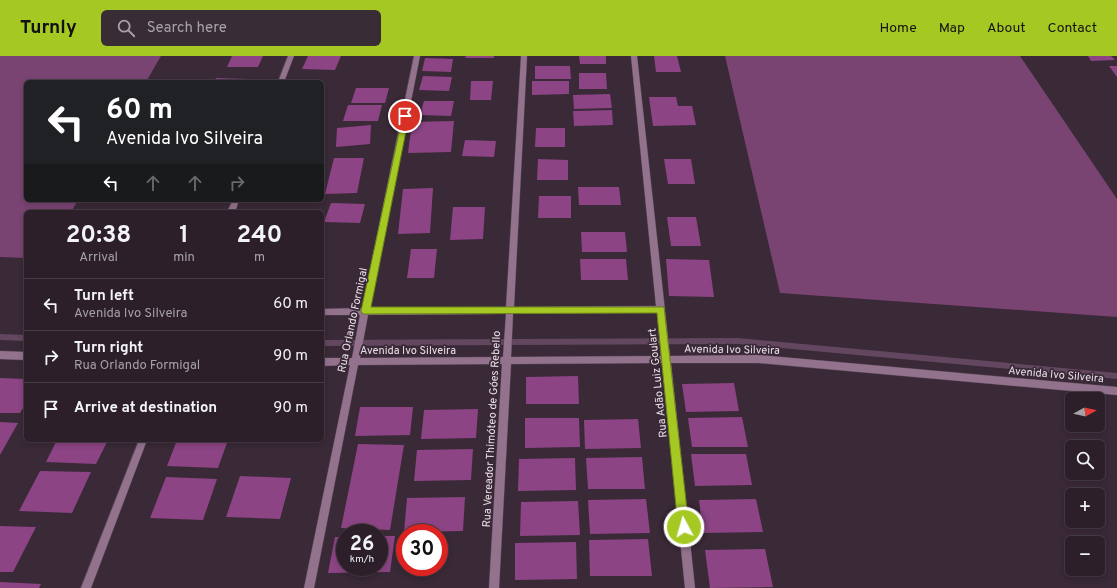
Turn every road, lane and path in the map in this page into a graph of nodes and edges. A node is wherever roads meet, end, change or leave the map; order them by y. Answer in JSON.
{"nodes":[{"id":1,"x":291,"y":56,"type":"edge"},
{"id":2,"x":417,"y":56,"type":"edge"},
{"id":3,"x":524,"y":56,"type":"edge"},
{"id":4,"x":634,"y":56,"type":"edge"},
{"id":5,"x":282,"y":80,"type":"edge"},
{"id":6,"x":510,"y":310,"type":"junction"},
{"id":7,"x":661,"y":310,"type":"junction"},
{"id":8,"x":366,"y":311,"type":"junction"},
{"id":9,"x":324,"y":312,"type":"edge"},
{"id":10,"x":666,"y":354,"type":"junction"},
{"id":11,"x":0,"y":355,"type":"edge"},
{"id":12,"x":507,"y":355,"type":"junction"},
{"id":13,"x":24,"y":356,"type":"edge"},
{"id":14,"x":356,"y":358,"type":"junction"},
{"id":15,"x":324,"y":362,"type":"edge"},
{"id":16,"x":1117,"y":391,"type":"edge"},
{"id":17,"x":142,"y":442,"type":"edge"},
{"id":18,"x":86,"y":588,"type":"edge"},
{"id":19,"x":310,"y":588,"type":"edge"},
{"id":20,"x":494,"y":588,"type":"edge"},
{"id":21,"x":690,"y":588,"type":"edge"}],
"edges":[{"from":1,"to":5,"type":"street"},
{"from":2,"to":8,"type":"street","name":"Rua Orlando Formigal"},
{"from":3,"to":6,"type":"street","name":"Rua Vereador Thimóteo de Góes Rebello"},
{"from":4,"to":7,"type":"street","name":"Rua Adão Luiz Goulart"},
{"from":6,"to":7,"type":"street"},
{"from":6,"to":8,"type":"street"},
{"from":6,"to":12,"type":"street","name":"Rua Vereador Thimóteo de Góes Rebello"},
{"from":7,"to":10,"type":"street","name":"Rua Adão Luiz Goulart"},
{"from":8,"to":9,"type":"street"},
{"from":8,"to":14,"type":"street","name":"Rua Orlando Formigal"},
{"from":10,"to":12,"type":"street","name":"Avenida Ivo Silveira"},
{"from":10,"to":16,"type":"street","name":"Avenida Ivo Silveira"},
{"from":10,"to":21,"type":"street","name":"Rua Adão Luiz Goulart"},
{"from":11,"to":13,"type":"street"},
{"from":12,"to":14,"type":"street","name":"Avenida Ivo Silveira"},
{"from":12,"to":20,"type":"street","name":"Rua Vereador Thimóteo de Góes Rebello"},
{"from":14,"to":15,"type":"street","name":"Avenida Ivo Silveira"},
{"from":14,"to":19,"type":"street","name":"Rua Orlando Formigal"},
{"from":17,"to":18,"type":"street"}]}
